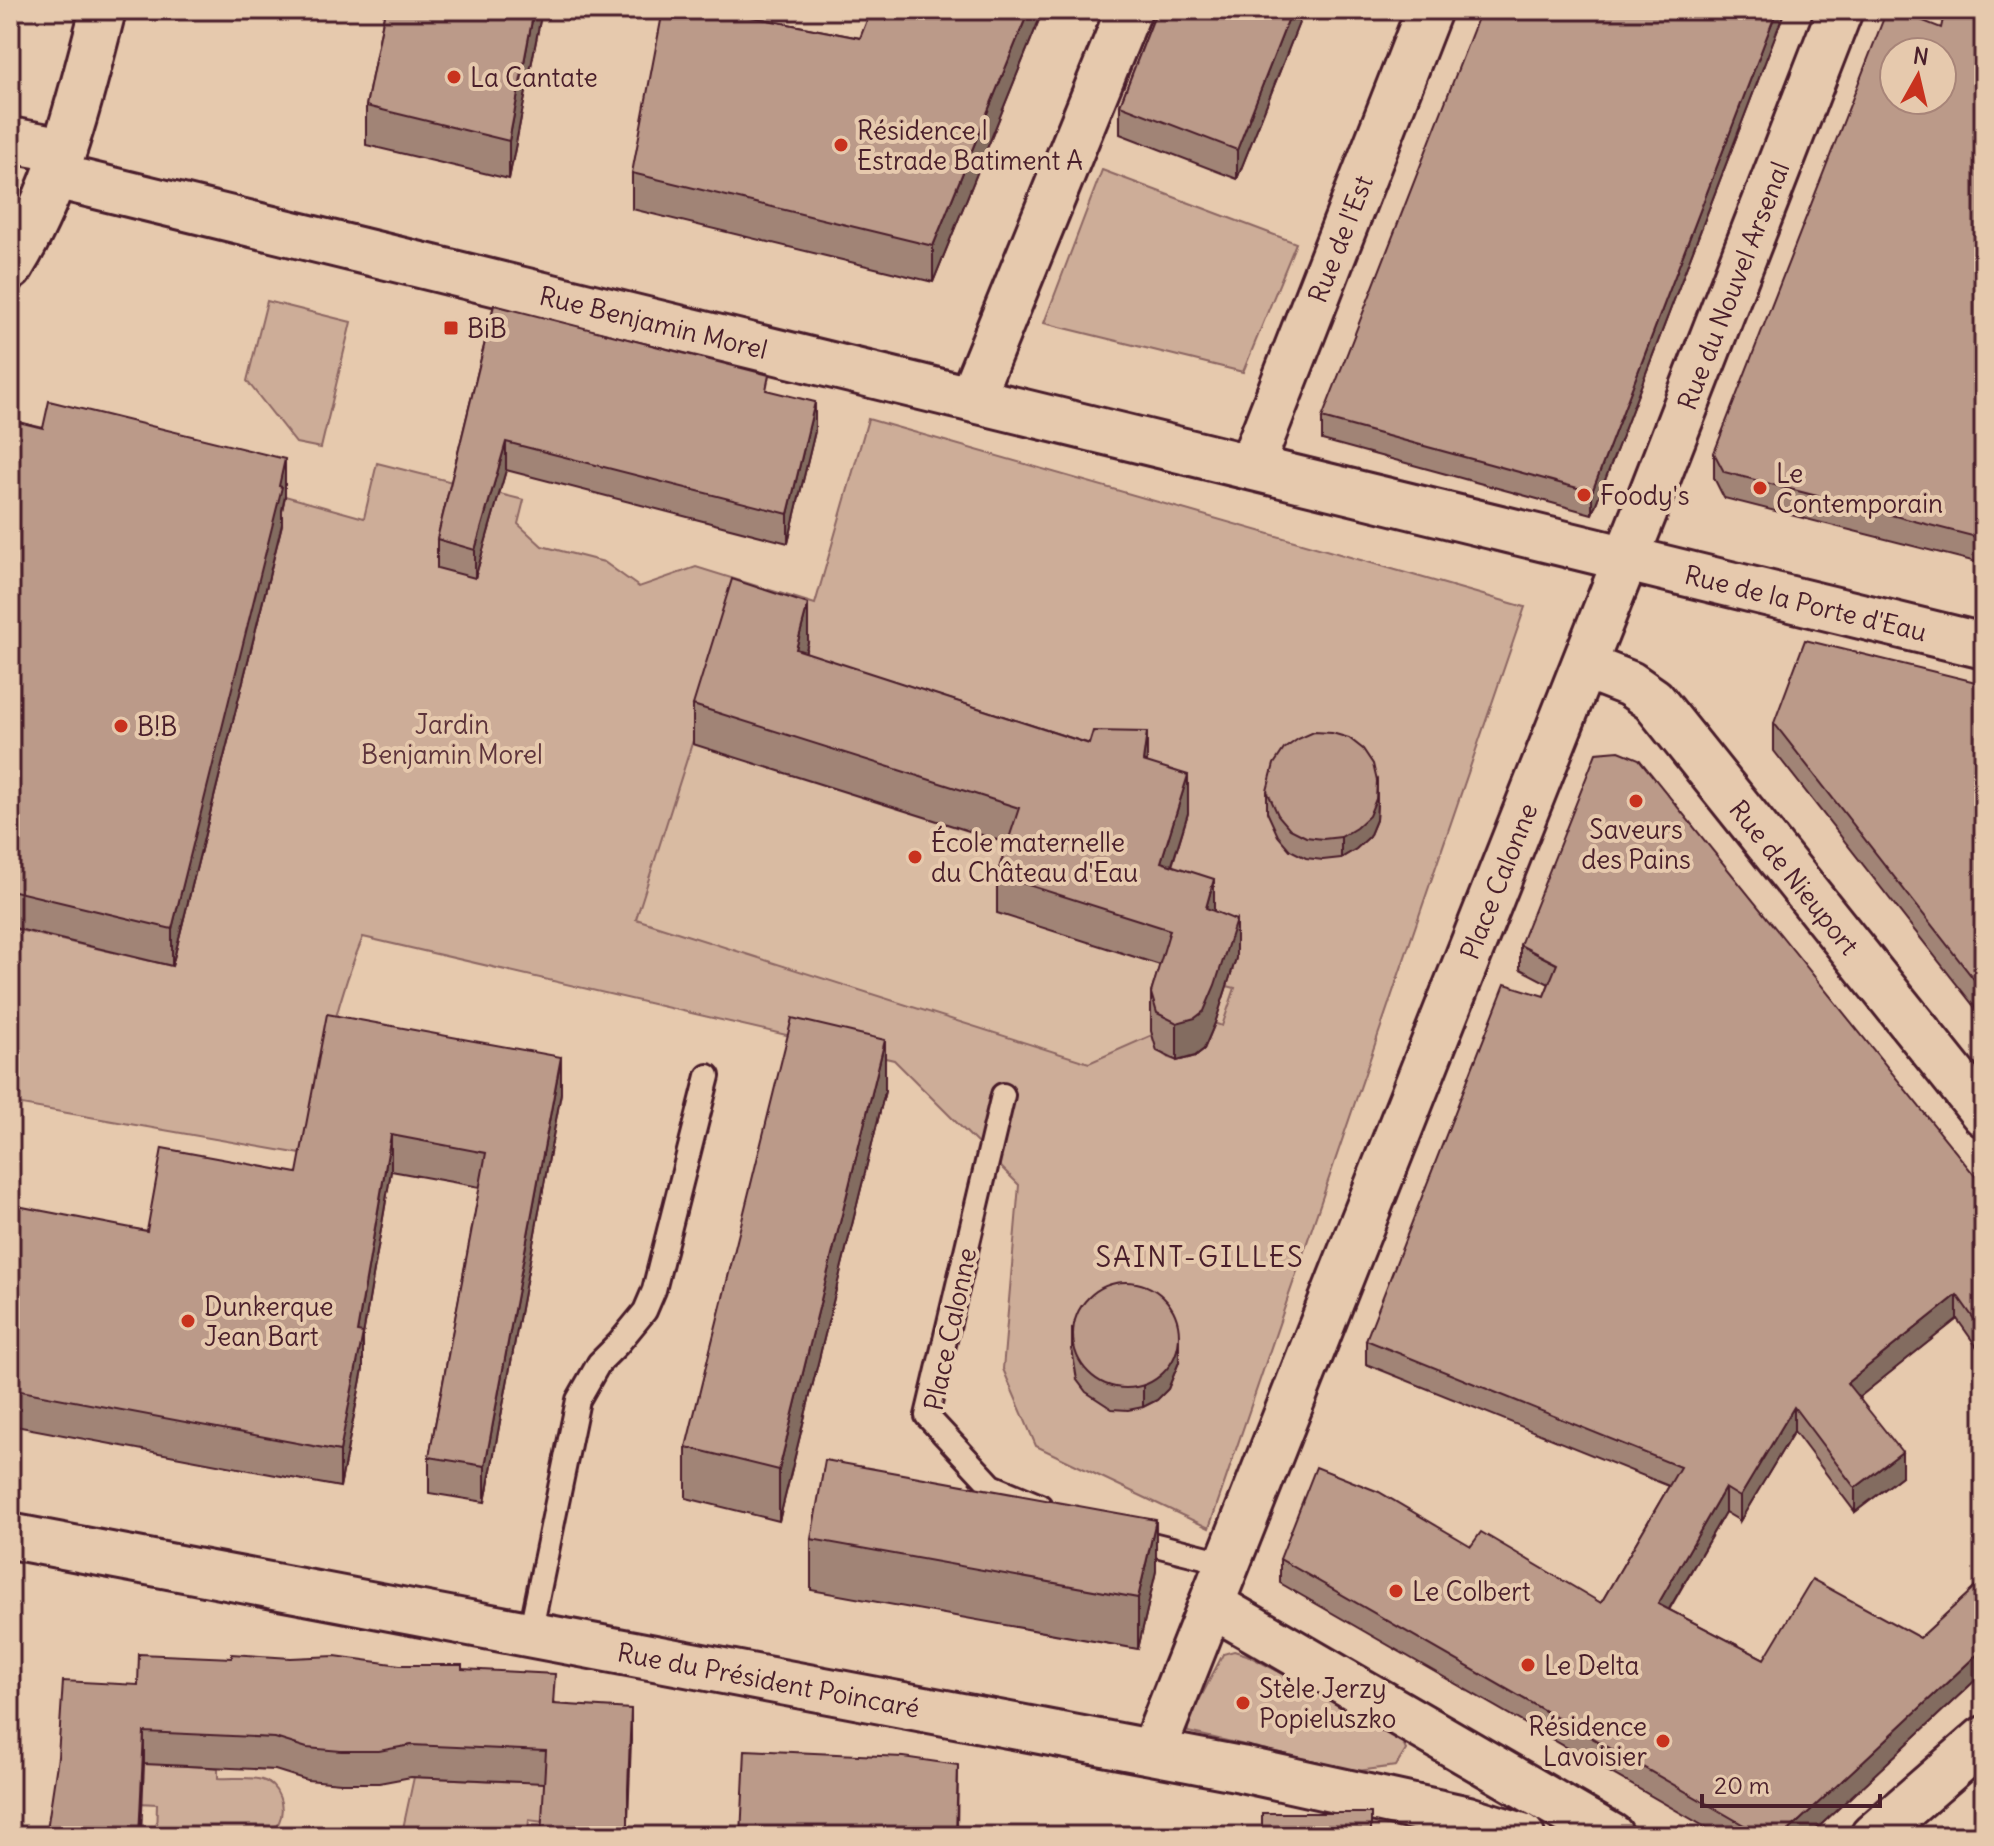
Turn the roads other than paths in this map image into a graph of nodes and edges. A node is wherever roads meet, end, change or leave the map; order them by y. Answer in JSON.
{"nodes":[{"id":1,"x":103,"y":10,"type":"edge"},
{"id":2,"x":1129,"y":10,"type":"edge"},
{"id":3,"x":1429,"y":10,"type":"edge"},
{"id":4,"x":1840,"y":10,"type":"edge"},
{"id":5,"x":10,"y":140,"type":"edge"},
{"id":6,"x":60,"y":163,"type":"junction"},
{"id":7,"x":10,"y":268,"type":"edge"},
{"id":8,"x":971,"y":398,"type":"junction"},
{"id":9,"x":1251,"y":466,"type":"junction"},
{"id":10,"x":1626,"y":560,"type":"junction"},
{"id":11,"x":1984,"y":646,"type":"edge"},
{"id":12,"x":1584,"y":666,"type":"junction"},
{"id":13,"x":708,"y":1076,"type":"dead end"},
{"id":14,"x":1003,"y":1095,"type":"dead end"},
{"id":15,"x":1984,"y":1114,"type":"edge"},
{"id":16,"x":1062,"y":1515,"type":"edge"},
{"id":17,"x":1104,"y":1532,"type":"edge"},
{"id":18,"x":10,"y":1536,"type":"edge"},
{"id":19,"x":1228,"y":1563,"type":"junction"},
{"id":20,"x":1212,"y":1605,"type":"junction"},
{"id":21,"x":530,"y":1634,"type":"junction"},
{"id":22,"x":1984,"y":1739,"type":"edge"},
{"id":23,"x":1153,"y":1751,"type":"junction"},
{"id":24,"x":1522,"y":1836,"type":"edge"},
{"id":25,"x":1611,"y":1836,"type":"edge"},
{"id":26,"x":1873,"y":1836,"type":"edge"}],
"edges":[{"from":1,"to":6,"type":"street"},
{"from":2,"to":8,"type":"street"},
{"from":3,"to":9,"type":"street","name":"Rue de l'Est"},
{"from":4,"to":10,"type":"street","name":"Rue du Nouvel Arsenal"},
{"from":5,"to":6,"type":"street","name":"Rue Benjamin Morel"},
{"from":6,"to":7,"type":"street"},
{"from":6,"to":8,"type":"street","name":"Rue Benjamin Morel"},
{"from":8,"to":9,"type":"street","name":"Rue Benjamin Morel"},
{"from":9,"to":10,"type":"street"},
{"from":10,"to":11,"type":"street","name":"Rue de la Porte d'Eau"},
{"from":10,"to":12,"type":"street","name":"Place Calonne"},
{"from":12,"to":15,"type":"street","name":"Rue de Nieuport"},
{"from":12,"to":19,"type":"street","name":"Place Calonne"},
{"from":13,"to":21,"type":"lane"},
{"from":14,"to":16,"type":"lane","name":"Place Calonne"},
{"from":17,"to":19,"type":"lane"},
{"from":18,"to":21,"type":"street","name":"Rue du Président Poincaré"},
{"from":19,"to":20,"type":"street","name":"Place Calonne"},
{"from":20,"to":23,"type":"street","name":"Place Calonne"},
{"from":20,"to":25,"type":"street"},
{"from":21,"to":23,"type":"street","name":"Rue du Président Poincaré"},
{"from":22,"to":26,"type":"street"},
{"from":23,"to":24,"type":"street","name":"Rue du Président Poincaré"}]}
